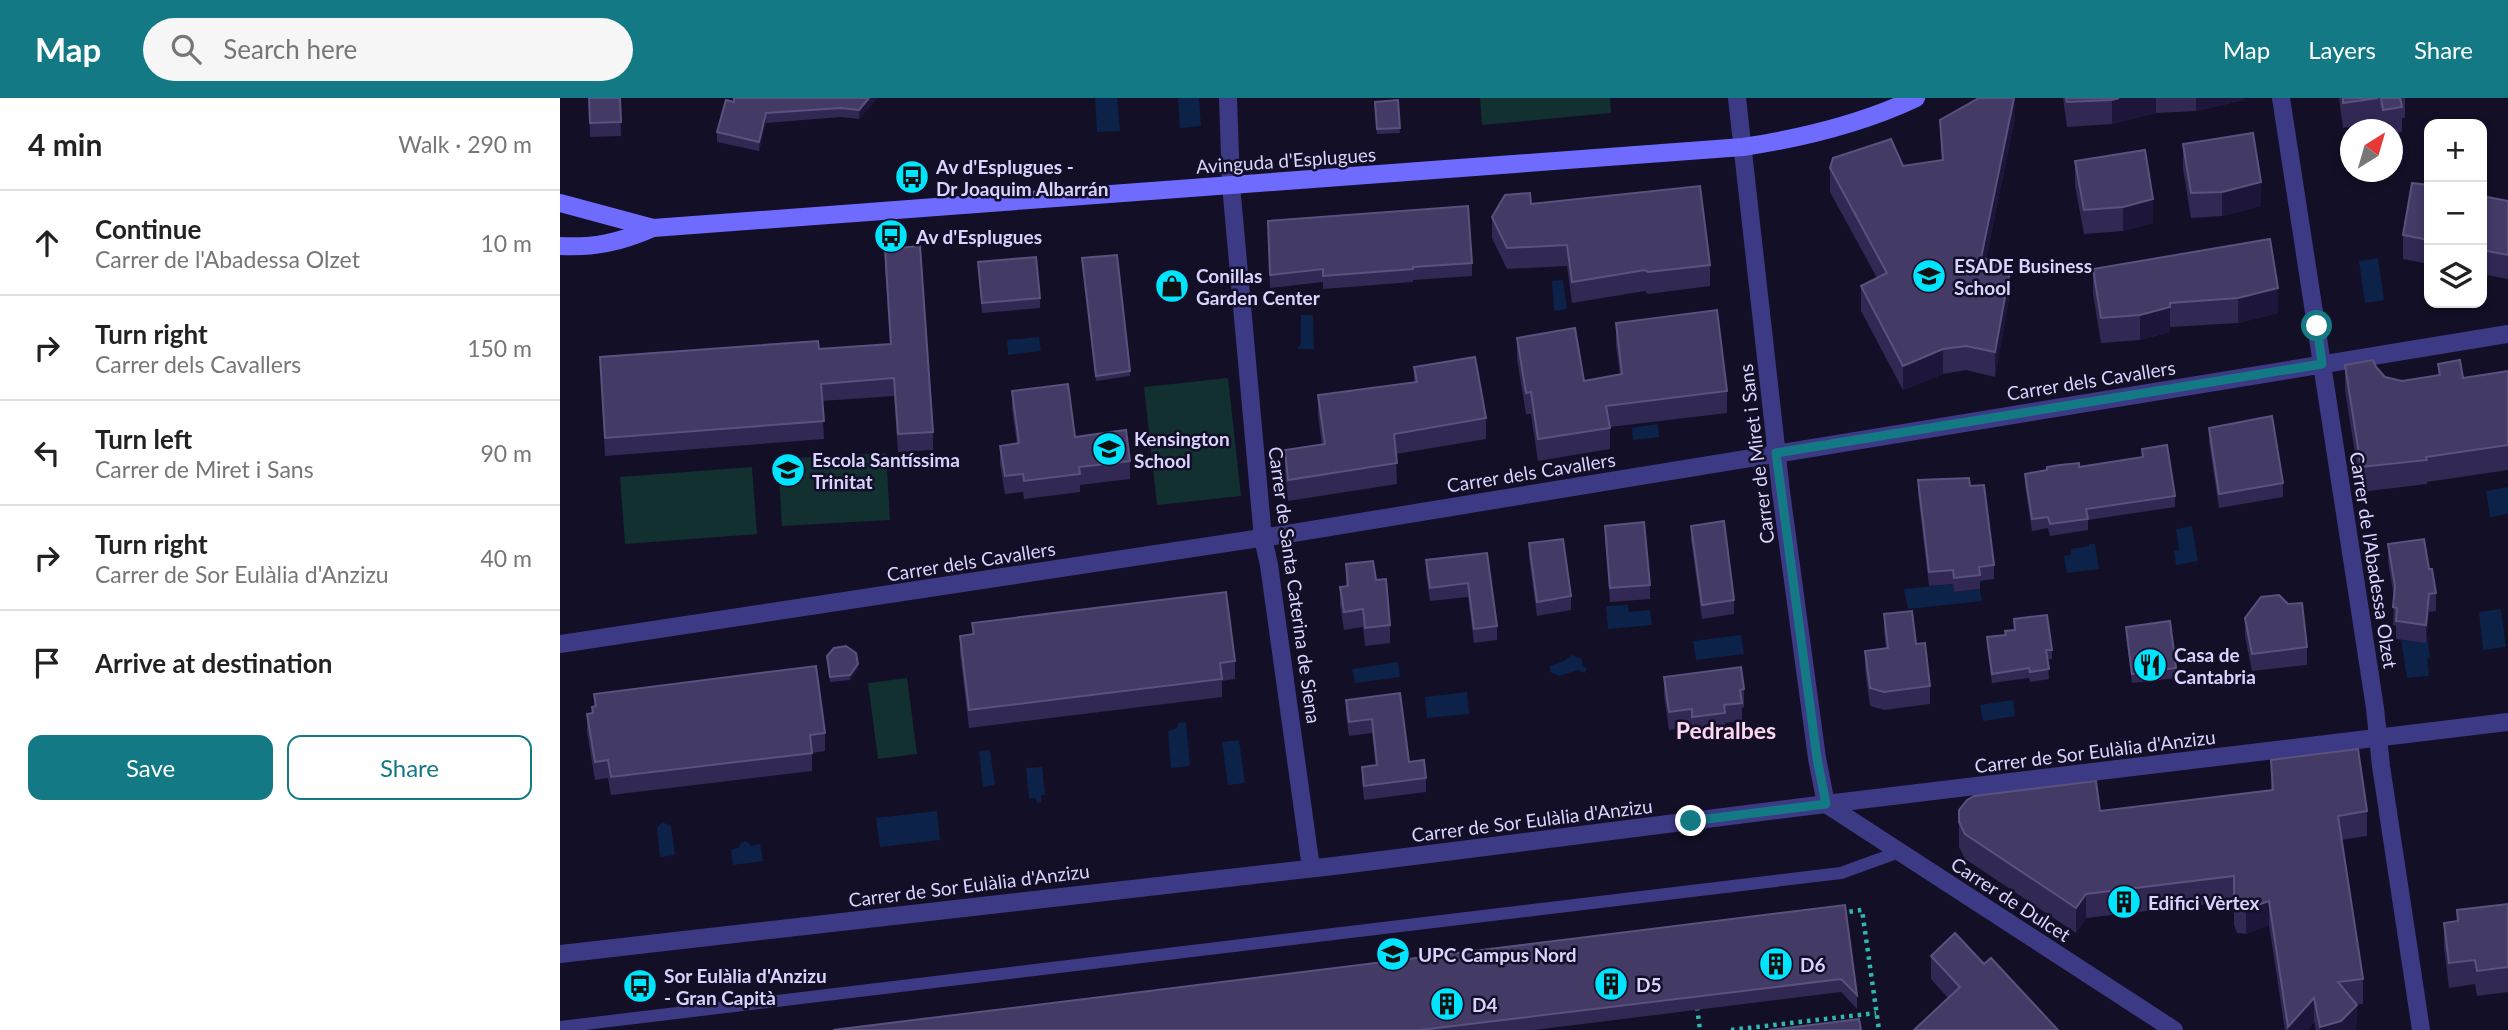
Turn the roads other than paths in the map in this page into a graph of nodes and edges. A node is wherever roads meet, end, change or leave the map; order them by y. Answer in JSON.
{"nodes":[{"id":1,"x":1228,"y":98,"type":"edge"},
{"id":2,"x":1737,"y":98,"type":"edge"},
{"id":3,"x":1916,"y":98,"type":"edge"},
{"id":4,"x":2281,"y":98,"type":"edge"},
{"id":5,"x":1743,"y":147,"type":"junction"},
{"id":6,"x":1231,"y":185,"type":"junction"},
{"id":7,"x":560,"y":203,"type":"edge"},
{"id":8,"x":653,"y":228,"type":"junction"},
{"id":9,"x":560,"y":246,"type":"edge"},
{"id":10,"x":2508,"y":334,"type":"edge"},
{"id":11,"x":2322,"y":364,"type":"junction"},
{"id":12,"x":1776,"y":453,"type":"junction"},
{"id":13,"x":1263,"y":538,"type":"junction"},
{"id":14,"x":560,"y":644,"type":"edge"},
{"id":15,"x":2508,"y":722,"type":"edge"},
{"id":16,"x":2378,"y":738,"type":"junction"},
{"id":17,"x":1826,"y":804,"type":"junction"},
{"id":18,"x":1899,"y":852,"type":"junction"},
{"id":19,"x":1311,"y":868,"type":"junction"},
{"id":20,"x":560,"y":954,"type":"edge"},
{"id":21,"x":560,"y":1027,"type":"edge"},
{"id":22,"x":2174,"y":1030,"type":"edge"},
{"id":23,"x":2421,"y":1030,"type":"edge"}],
"edges":[{"from":1,"to":6,"type":"street","name":"Carrer de Santa Caterina de Siena"},
{"from":2,"to":5,"type":"street","name":"Carrer de Miret i Sans"},
{"from":3,"to":5,"type":"street","name":"Avinguda d'Esplugues"},
{"from":4,"to":11,"type":"street","name":"Carrer de l'Abadessa Olzet"},
{"from":5,"to":6,"type":"street","name":"Avinguda d'Esplugues"},
{"from":5,"to":12,"type":"street","name":"Carrer de Miret i Sans"},
{"from":6,"to":8,"type":"street","name":"Avinguda d'Esplugues"},
{"from":6,"to":13,"type":"street","name":"Carrer de Santa Caterina de Siena"},
{"from":7,"to":8,"type":"street","name":"Avinguda d'Esplugues"},
{"from":8,"to":9,"type":"street","name":"Avinguda d'Esplugues"},
{"from":10,"to":11,"type":"street","name":"Carrer dels Cavallers"},
{"from":11,"to":12,"type":"street","name":"Carrer dels Cavallers"},
{"from":11,"to":16,"type":"street","name":"Carrer de l'Abadessa Olzet"},
{"from":12,"to":13,"type":"street","name":"Carrer dels Cavallers"},
{"from":12,"to":17,"type":"street","name":"Carrer de Miret i Sans"},
{"from":13,"to":14,"type":"street","name":"Carrer dels Cavallers"},
{"from":13,"to":19,"type":"street","name":"Carrer de Santa Caterina de Siena"},
{"from":15,"to":16,"type":"street","name":"Carrer de Sor Eulàlia d'Anzizu"},
{"from":16,"to":17,"type":"street","name":"Carrer de Sor Eulàlia d'Anzizu"},
{"from":16,"to":23,"type":"street","name":"Carrer de l'Abadessa Olzet"},
{"from":17,"to":18,"type":"street","name":"Carrer de Dulcet"},
{"from":17,"to":19,"type":"street","name":"Carrer de Sor Eulàlia d'Anzizu"},
{"from":18,"to":21,"type":"lane"},
{"from":18,"to":22,"type":"street","name":"Carrer de Dulcet"},
{"from":19,"to":20,"type":"street","name":"Carrer de Sor Eulàlia d'Anzizu"}]}
